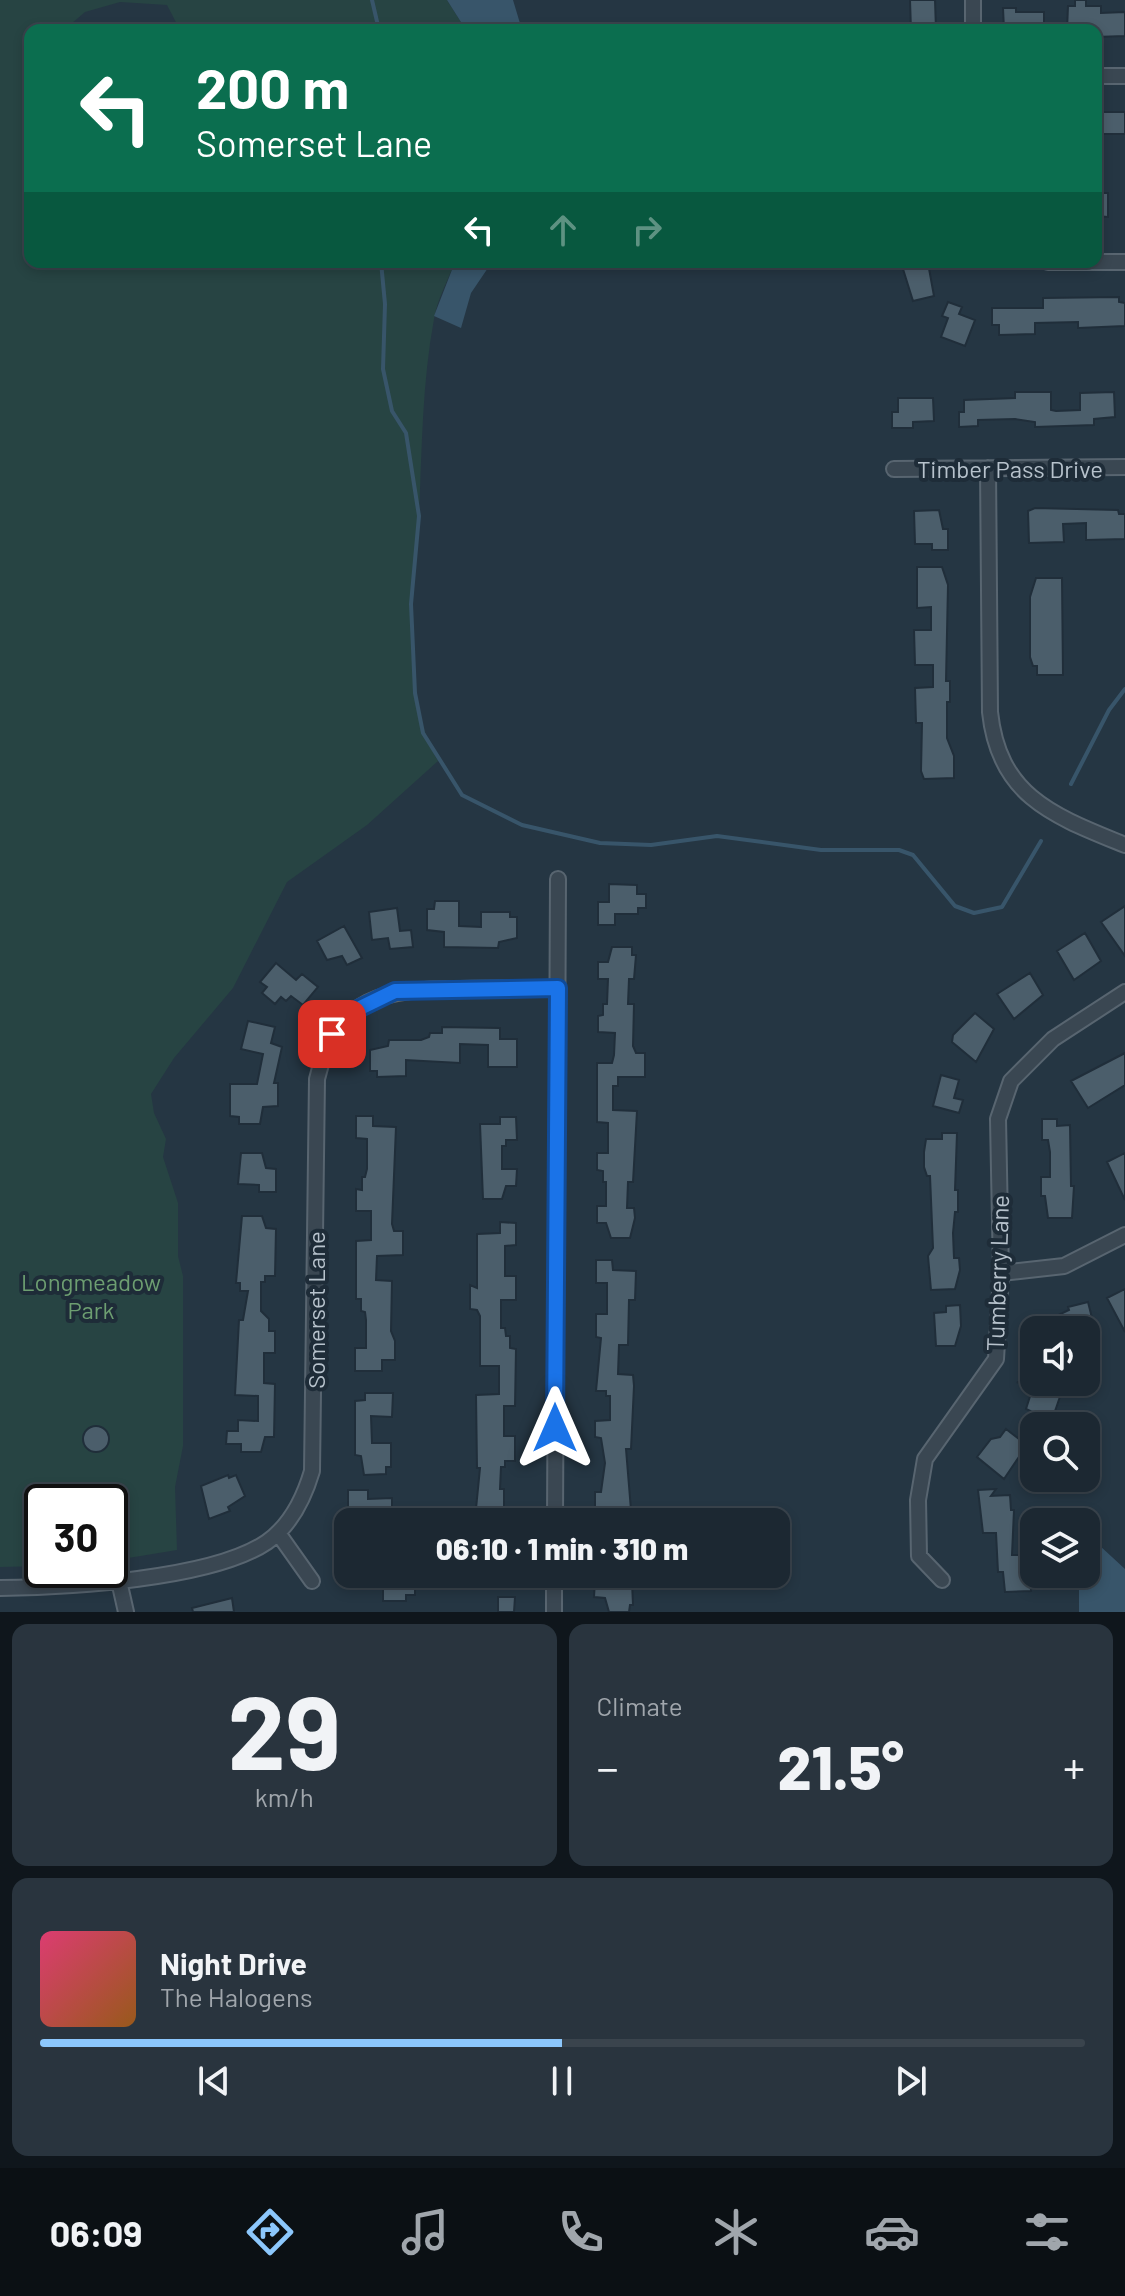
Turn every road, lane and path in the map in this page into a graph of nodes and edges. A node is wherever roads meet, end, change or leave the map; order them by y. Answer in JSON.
{"nodes":[{"id":1,"x":973,"y":0,"type":"edge"},
{"id":2,"x":973,"y":24,"type":"edge"},
{"id":3,"x":1102,"y":76,"type":"edge"},
{"id":4,"x":1125,"y":76,"type":"edge"},
{"id":5,"x":1102,"y":262,"type":"edge"},
{"id":6,"x":1125,"y":262,"type":"edge"},
{"id":7,"x":1125,"y":467,"type":"edge"},
{"id":8,"x":988,"y":468,"type":"junction"},
{"id":9,"x":894,"y":469,"type":"dead end"},
{"id":10,"x":1125,"y":845,"type":"edge"},
{"id":11,"x":558,"y":879,"type":"dead end"},
{"id":12,"x":558,"y":988,"type":"junction"},
{"id":13,"x":1125,"y":992,"type":"edge"},
{"id":14,"x":1125,"y":1235,"type":"edge"},
{"id":15,"x":1001,"y":1273,"type":"junction"},
{"id":16,"x":555,"y":1508,"type":"edge"},
{"id":17,"x":278,"y":1533,"type":"junction"},
{"id":18,"x":128,"y":1579,"type":"edge"},
{"id":19,"x":942,"y":1580,"type":"dead end"},
{"id":20,"x":312,"y":1581,"type":"dead end"},
{"id":21,"x":0,"y":1588,"type":"edge"},
{"id":22,"x":24,"y":1588,"type":"edge"},
{"id":23,"x":121,"y":1588,"type":"edge"},
{"id":24,"x":554,"y":1588,"type":"edge"},
{"id":25,"x":126,"y":1612,"type":"edge"},
{"id":26,"x":554,"y":1612,"type":"edge"}],
"edges":[{"from":1,"to":2,"type":"street"},
{"from":3,"to":4,"type":"street"},
{"from":5,"to":6,"type":"street"},
{"from":7,"to":8,"type":"street","name":"Timber Pass Drive"},
{"from":8,"to":9,"type":"street","name":"Timber Pass Drive"},
{"from":8,"to":10,"type":"street"},
{"from":11,"to":12,"type":"street"},
{"from":12,"to":16,"type":"street"},
{"from":12,"to":17,"type":"street","name":"Somerset Lane"},
{"from":13,"to":15,"type":"street","name":"Tumberry Lane"},
{"from":14,"to":15,"type":"street"},
{"from":15,"to":19,"type":"street","name":"Tumberry Lane"},
{"from":17,"to":18,"type":"street","name":"Somerset Lane"},
{"from":17,"to":20,"type":"street"},
{"from":21,"to":22,"type":"street","name":"Somerset Lane"},
{"from":23,"to":25,"type":"street"},
{"from":24,"to":26,"type":"street"}]}
